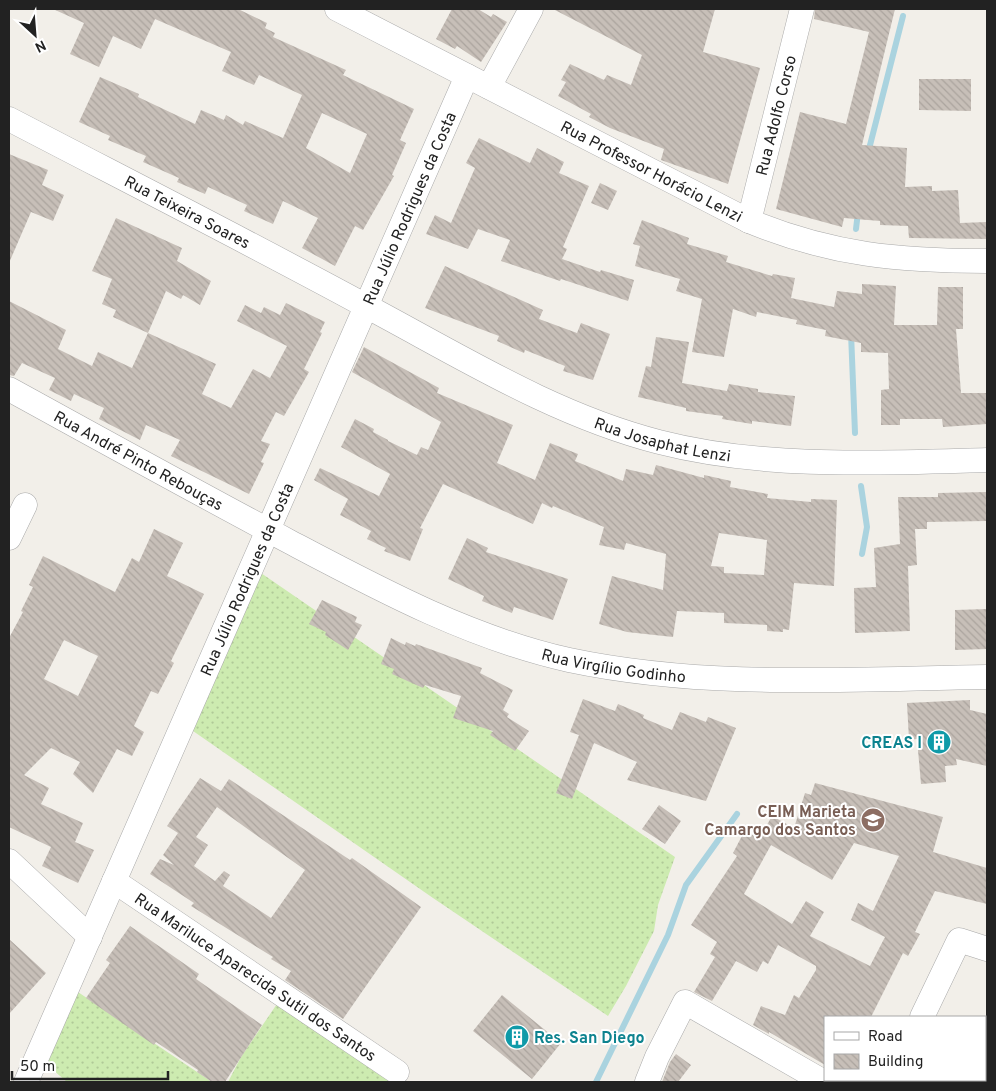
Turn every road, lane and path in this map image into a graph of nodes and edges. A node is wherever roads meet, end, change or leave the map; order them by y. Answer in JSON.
{"nodes":[{"id":1,"x":337,"y":9,"type":"edge"},
{"id":2,"x":531,"y":9,"type":"edge"},
{"id":3,"x":802,"y":9,"type":"edge"},
{"id":4,"x":467,"y":76,"type":"junction"},
{"id":5,"x":489,"y":87,"type":"junction"},
{"id":6,"x":9,"y":119,"type":"edge"},
{"id":7,"x":749,"y":221,"type":"junction"},
{"id":8,"x":987,"y":261,"type":"edge"},
{"id":9,"x":366,"y":306,"type":"junction"},
{"id":10,"x":9,"y":389,"type":"edge"},
{"id":11,"x":987,"y":460,"type":"edge"},
{"id":12,"x":25,"y":505,"type":"dead end"},
{"id":13,"x":268,"y":530,"type":"junction"},
{"id":14,"x":9,"y":538,"type":"edge"},
{"id":15,"x":987,"y":676,"type":"edge"},
{"id":16,"x":9,"y":861,"type":"edge"},
{"id":17,"x":114,"y":881,"type":"junction"},
{"id":18,"x":90,"y":937,"type":"junction"},
{"id":19,"x":987,"y":949,"type":"edge"},
{"id":20,"x":922,"y":1016,"type":"edge"},
{"id":21,"x":397,"y":1072,"type":"dead end"},
{"id":22,"x":26,"y":1082,"type":"edge"},
{"id":23,"x":646,"y":1082,"type":"edge"},
{"id":24,"x":824,"y":1082,"type":"edge"}],
"edges":[{"from":1,"to":4,"type":"street","name":"Rua Professor Horácio Lenzi"},
{"from":2,"to":5,"type":"street"},
{"from":3,"to":7,"type":"street","name":"Rua Adolfo Corso"},
{"from":4,"to":5,"type":"street","name":"Rua Professor Horácio Lenzi"},
{"from":4,"to":9,"type":"street","name":"Rua Júlio Rodrigues da Costa"},
{"from":5,"to":7,"type":"street","name":"Rua Professor Horácio Lenzi"},
{"from":6,"to":9,"type":"street","name":"Rua Teixeira Soares"},
{"from":7,"to":8,"type":"street","name":"Rua Professor Horácio Lenzi"},
{"from":9,"to":11,"type":"street","name":"Rua Josaphat Lenzi"},
{"from":9,"to":13,"type":"street","name":"Rua Júlio Rodrigues da Costa"},
{"from":10,"to":13,"type":"street","name":"Rua André Pinto Rebouças"},
{"from":12,"to":14,"type":"street"},
{"from":13,"to":15,"type":"street","name":"Rua Virgílio Godinho"},
{"from":13,"to":17,"type":"street","name":"Rua Júlio Rodrigues da Costa"},
{"from":16,"to":18,"type":"street"},
{"from":17,"to":18,"type":"street","name":"Rua Júlio Rodrigues da Costa"},
{"from":17,"to":21,"type":"street","name":"Rua Mariluce Aparecida Sutil dos Santos"},
{"from":18,"to":22,"type":"street","name":"Rua Júlio Rodrigues da Costa"},
{"from":19,"to":20,"type":"street"},
{"from":23,"to":24,"type":"street"}]}
